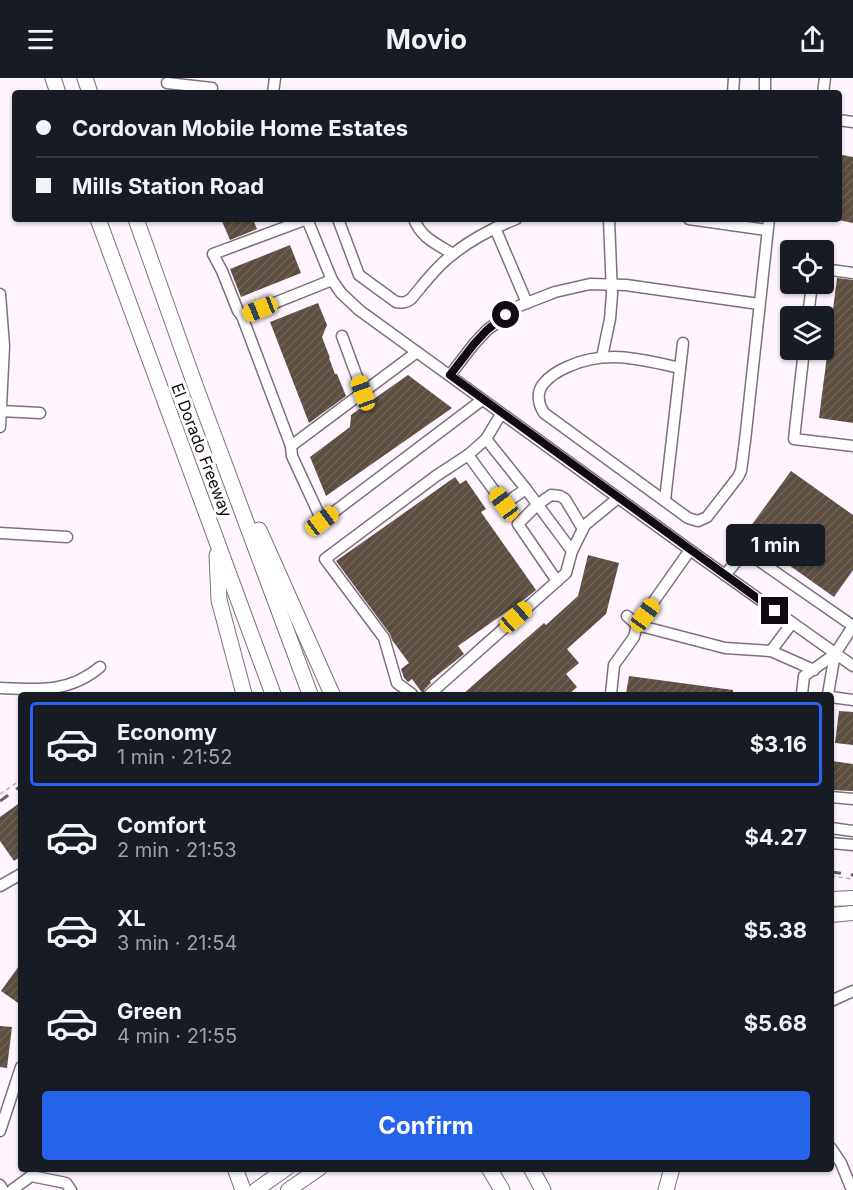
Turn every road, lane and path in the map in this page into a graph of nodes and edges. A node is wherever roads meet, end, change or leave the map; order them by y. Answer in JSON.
{"nodes":[{"id":1,"x":167,"y":83,"type":"dead end"},
{"id":2,"x":212,"y":86,"type":"edge"},
{"id":3,"x":99,"y":222,"type":"edge"},
{"id":4,"x":137,"y":222,"type":"edge"},
{"id":5,"x":299,"y":222,"type":"edge"},
{"id":6,"x":308,"y":222,"type":"edge"},
{"id":7,"x":339,"y":222,"type":"edge"},
{"id":8,"x":415,"y":222,"type":"edge"},
{"id":9,"x":509,"y":222,"type":"edge"},
{"id":10,"x":609,"y":222,"type":"edge"},
{"id":11,"x":728,"y":222,"type":"edge"},
{"id":12,"x":768,"y":225,"type":"edge"},
{"id":13,"x":495,"y":228,"type":"junction"},
{"id":14,"x":453,"y":254,"type":"junction"},
{"id":15,"x":834,"y":270,"type":"edge"},
{"id":16,"x":853,"y":273,"type":"edge"},
{"id":17,"x":332,"y":280,"type":"junction"},
{"id":18,"x":612,"y":284,"type":"junction"},
{"id":19,"x":0,"y":294,"type":"edge"},
{"id":20,"x":527,"y":303,"type":"junction"},
{"id":21,"x":759,"y":304,"type":"junction"},
{"id":22,"x":242,"y":316,"type":"junction"},
{"id":23,"x":342,"y":336,"type":"dead end"},
{"id":24,"x":683,"y":343,"type":"dead end"},
{"id":25,"x":417,"y":352,"type":"junction"},
{"id":26,"x":603,"y":357,"type":"junction"},
{"id":27,"x":803,"y":360,"type":"edge"},
{"id":28,"x":680,"y":368,"type":"junction"},
{"id":29,"x":450,"y":375,"type":"junction"},
{"id":30,"x":195,"y":385,"type":"junction"},
{"id":31,"x":363,"y":393,"type":"junction"},
{"id":32,"x":482,"y":400,"type":"junction"},
{"id":33,"x":1,"y":411,"type":"edge"},
{"id":34,"x":40,"y":413,"type":"dead end"},
{"id":35,"x":501,"y":414,"type":"junction"},
{"id":36,"x":0,"y":428,"type":"edge"},
{"id":37,"x":486,"y":439,"type":"junction"},
{"id":38,"x":291,"y":446,"type":"junction"},
{"id":39,"x":853,"y":446,"type":"edge"},
{"id":40,"x":468,"y":454,"type":"junction"},
{"id":41,"x":526,"y":489,"type":"junction"},
{"id":42,"x":618,"y":498,"type":"junction"},
{"id":43,"x":665,"y":500,"type":"junction"},
{"id":44,"x":537,"y":505,"type":"junction"},
{"id":45,"x":583,"y":529,"type":"junction"},
{"id":46,"x":0,"y":533,"type":"edge"},
{"id":47,"x":67,"y":537,"type":"dead end"},
{"id":48,"x":216,"y":537,"type":"junction"},
{"id":49,"x":690,"y":550,"type":"junction"},
{"id":50,"x":572,"y":551,"type":"junction"},
{"id":51,"x":725,"y":575,"type":"junction"},
{"id":52,"x":557,"y":581,"type":"junction"},
{"id":53,"x":627,"y":616,"type":"dead end"},
{"id":54,"x":792,"y":623,"type":"junction"},
{"id":55,"x":637,"y":625,"type":"junction"},
{"id":56,"x":853,"y":626,"type":"edge"},
{"id":57,"x":771,"y":651,"type":"junction"},
{"id":58,"x":836,"y":654,"type":"junction"},
{"id":59,"x":853,"y":666,"type":"edge"},
{"id":60,"x":100,"y":667,"type":"dead end"},
{"id":61,"x":814,"y":670,"type":"junction"},
{"id":62,"x":0,"y":687,"type":"edge"},
{"id":63,"x":243,"y":692,"type":"edge"},
{"id":64,"x":272,"y":692,"type":"edge"},
{"id":65,"x":309,"y":692,"type":"edge"},
{"id":66,"x":331,"y":692,"type":"edge"},
{"id":67,"x":409,"y":692,"type":"edge"},
{"id":68,"x":432,"y":692,"type":"edge"},
{"id":69,"x":611,"y":692,"type":"edge"},
{"id":70,"x":802,"y":692,"type":"edge"},
{"id":71,"x":830,"y":692,"type":"edge"},
{"id":72,"x":834,"y":697,"type":"edge"},
{"id":73,"x":853,"y":700,"type":"edge"},
{"id":74,"x":18,"y":782,"type":"edge"},
{"id":75,"x":0,"y":794,"type":"edge"},
{"id":76,"x":834,"y":797,"type":"edge"},
{"id":77,"x":853,"y":799,"type":"edge"},
{"id":78,"x":834,"y":828,"type":"edge"},
{"id":79,"x":853,"y":831,"type":"edge"},
{"id":80,"x":834,"y":843,"type":"edge"},
{"id":81,"x":853,"y":845,"type":"edge"},
{"id":82,"x":18,"y":876,"type":"edge"},
{"id":83,"x":834,"y":876,"type":"edge"},
{"id":84,"x":853,"y":879,"type":"edge"},
{"id":85,"x":0,"y":886,"type":"edge"},
{"id":86,"x":853,"y":898,"type":"edge"},
{"id":87,"x":834,"y":899,"type":"edge"},
{"id":88,"x":853,"y":913,"type":"edge"},
{"id":89,"x":834,"y":915,"type":"edge"},
{"id":90,"x":853,"y":991,"type":"edge"},
{"id":91,"x":834,"y":1000,"type":"edge"},
{"id":92,"x":18,"y":1076,"type":"edge"},
{"id":93,"x":0,"y":1131,"type":"edge"},
{"id":94,"x":834,"y":1151,"type":"edge"},
{"id":95,"x":236,"y":1172,"type":"edge"},
{"id":96,"x":281,"y":1172,"type":"edge"},
{"id":97,"x":314,"y":1172,"type":"edge"},
{"id":98,"x":491,"y":1172,"type":"edge"},
{"id":99,"x":533,"y":1172,"type":"edge"},
{"id":100,"x":671,"y":1172,"type":"edge"},
{"id":101,"x":0,"y":1185,"type":"edge"},
{"id":102,"x":65,"y":1188,"type":"edge"},
{"id":103,"x":3,"y":1190,"type":"edge"},
{"id":104,"x":12,"y":1190,"type":"edge"},
{"id":105,"x":243,"y":1190,"type":"edge"},
{"id":106,"x":256,"y":1190,"type":"edge"},
{"id":107,"x":288,"y":1190,"type":"edge"},
{"id":108,"x":502,"y":1190,"type":"edge"},
{"id":109,"x":543,"y":1190,"type":"edge"},
{"id":110,"x":666,"y":1190,"type":"edge"},
{"id":111,"x":852,"y":1190,"type":"edge"}],
"edges":[{"from":1,"to":2,"type":"street"},
{"from":3,"to":48,"type":"highway","name":"El Dorado Freeway"},
{"from":4,"to":30,"type":"highway","name":"El Dorado Freeway"},
{"from":5,"to":22,"type":"street"},
{"from":6,"to":17,"type":"street"},
{"from":7,"to":14,"type":"street"},
{"from":8,"to":14,"type":"street"},
{"from":9,"to":13,"type":"street"},
{"from":10,"to":18,"type":"street"},
{"from":11,"to":12,"type":"street"},
{"from":12,"to":21,"type":"street"},
{"from":13,"to":14,"type":"street"},
{"from":13,"to":20,"type":"street"},
{"from":15,"to":16,"type":"street"},
{"from":17,"to":22,"type":"street"},
{"from":17,"to":25,"type":"street"},
{"from":18,"to":20,"type":"street"},
{"from":18,"to":21,"type":"street"},
{"from":18,"to":26,"type":"street"},
{"from":19,"to":33,"type":"street"},
{"from":20,"to":29,"type":"street"},
{"from":21,"to":43,"type":"street"},
{"from":22,"to":38,"type":"street"},
{"from":23,"to":31,"type":"street"},
{"from":24,"to":28,"type":"street"},
{"from":25,"to":29,"type":"street"},
{"from":25,"to":31,"type":"street"},
{"from":26,"to":28,"type":"street"},
{"from":26,"to":43,"type":"street"},
{"from":27,"to":39,"type":"street"},
{"from":28,"to":43,"type":"street"},
{"from":29,"to":32,"type":"street"},
{"from":30,"to":65,"type":"highway","name":"El Dorado Freeway"},
{"from":30,"to":66,"type":"highway"},
{"from":31,"to":38,"type":"street"},
{"from":32,"to":35,"type":"street"},
{"from":32,"to":38,"type":"street"},
{"from":33,"to":34,"type":"street"},
{"from":33,"to":36,"type":"street"},
{"from":35,"to":37,"type":"street"},
{"from":35,"to":42,"type":"street"},
{"from":37,"to":40,"type":"street"},
{"from":37,"to":41,"type":"street"},
{"from":40,"to":41,"type":"street"},
{"from":40,"to":67,"type":"street"},
{"from":41,"to":44,"type":"street"},
{"from":42,"to":45,"type":"street"},
{"from":42,"to":49,"type":"street"},
{"from":44,"to":45,"type":"street"},
{"from":44,"to":50,"type":"street"},
{"from":44,"to":52,"type":"street"},
{"from":45,"to":50,"type":"street"},
{"from":46,"to":47,"type":"street"},
{"from":48,"to":63,"type":"highway"},
{"from":48,"to":64,"type":"highway","name":"El Dorado Freeway"},
{"from":49,"to":51,"type":"street"},
{"from":49,"to":55,"type":"street"},
{"from":50,"to":52,"type":"street"},
{"from":51,"to":54,"type":"street"},
{"from":51,"to":56,"type":"street"},
{"from":52,"to":68,"type":"street"},
{"from":53,"to":55,"type":"street"},
{"from":54,"to":57,"type":"street"},
{"from":54,"to":58,"type":"street"},
{"from":55,"to":57,"type":"street"},
{"from":55,"to":69,"type":"street"},
{"from":56,"to":58,"type":"street"},
{"from":57,"to":61,"type":"street"},
{"from":58,"to":59,"type":"street"},
{"from":58,"to":61,"type":"street"},
{"from":58,"to":71,"type":"street"},
{"from":60,"to":62,"type":"street"},
{"from":61,"to":70,"type":"street"},
{"from":72,"to":73,"type":"street"},
{"from":74,"to":75,"type":"path"},
{"from":76,"to":77,"type":"street"},
{"from":78,"to":79,"type":"street"},
{"from":80,"to":81,"type":"street"},
{"from":82,"to":85,"type":"street"},
{"from":83,"to":84,"type":"path"},
{"from":86,"to":87,"type":"main road"},
{"from":88,"to":89,"type":"main road"},
{"from":90,"to":91,"type":"street"},
{"from":92,"to":93,"type":"street"},
{"from":94,"to":111,"type":"street"},
{"from":95,"to":105,"type":"highway"},
{"from":96,"to":106,"type":"main road"},
{"from":97,"to":107,"type":"main road"},
{"from":98,"to":108,"type":"highway"},
{"from":99,"to":109,"type":"highway"},
{"from":100,"to":110,"type":"highway"},
{"from":101,"to":103,"type":"street"},
{"from":102,"to":104,"type":"street"}]}
